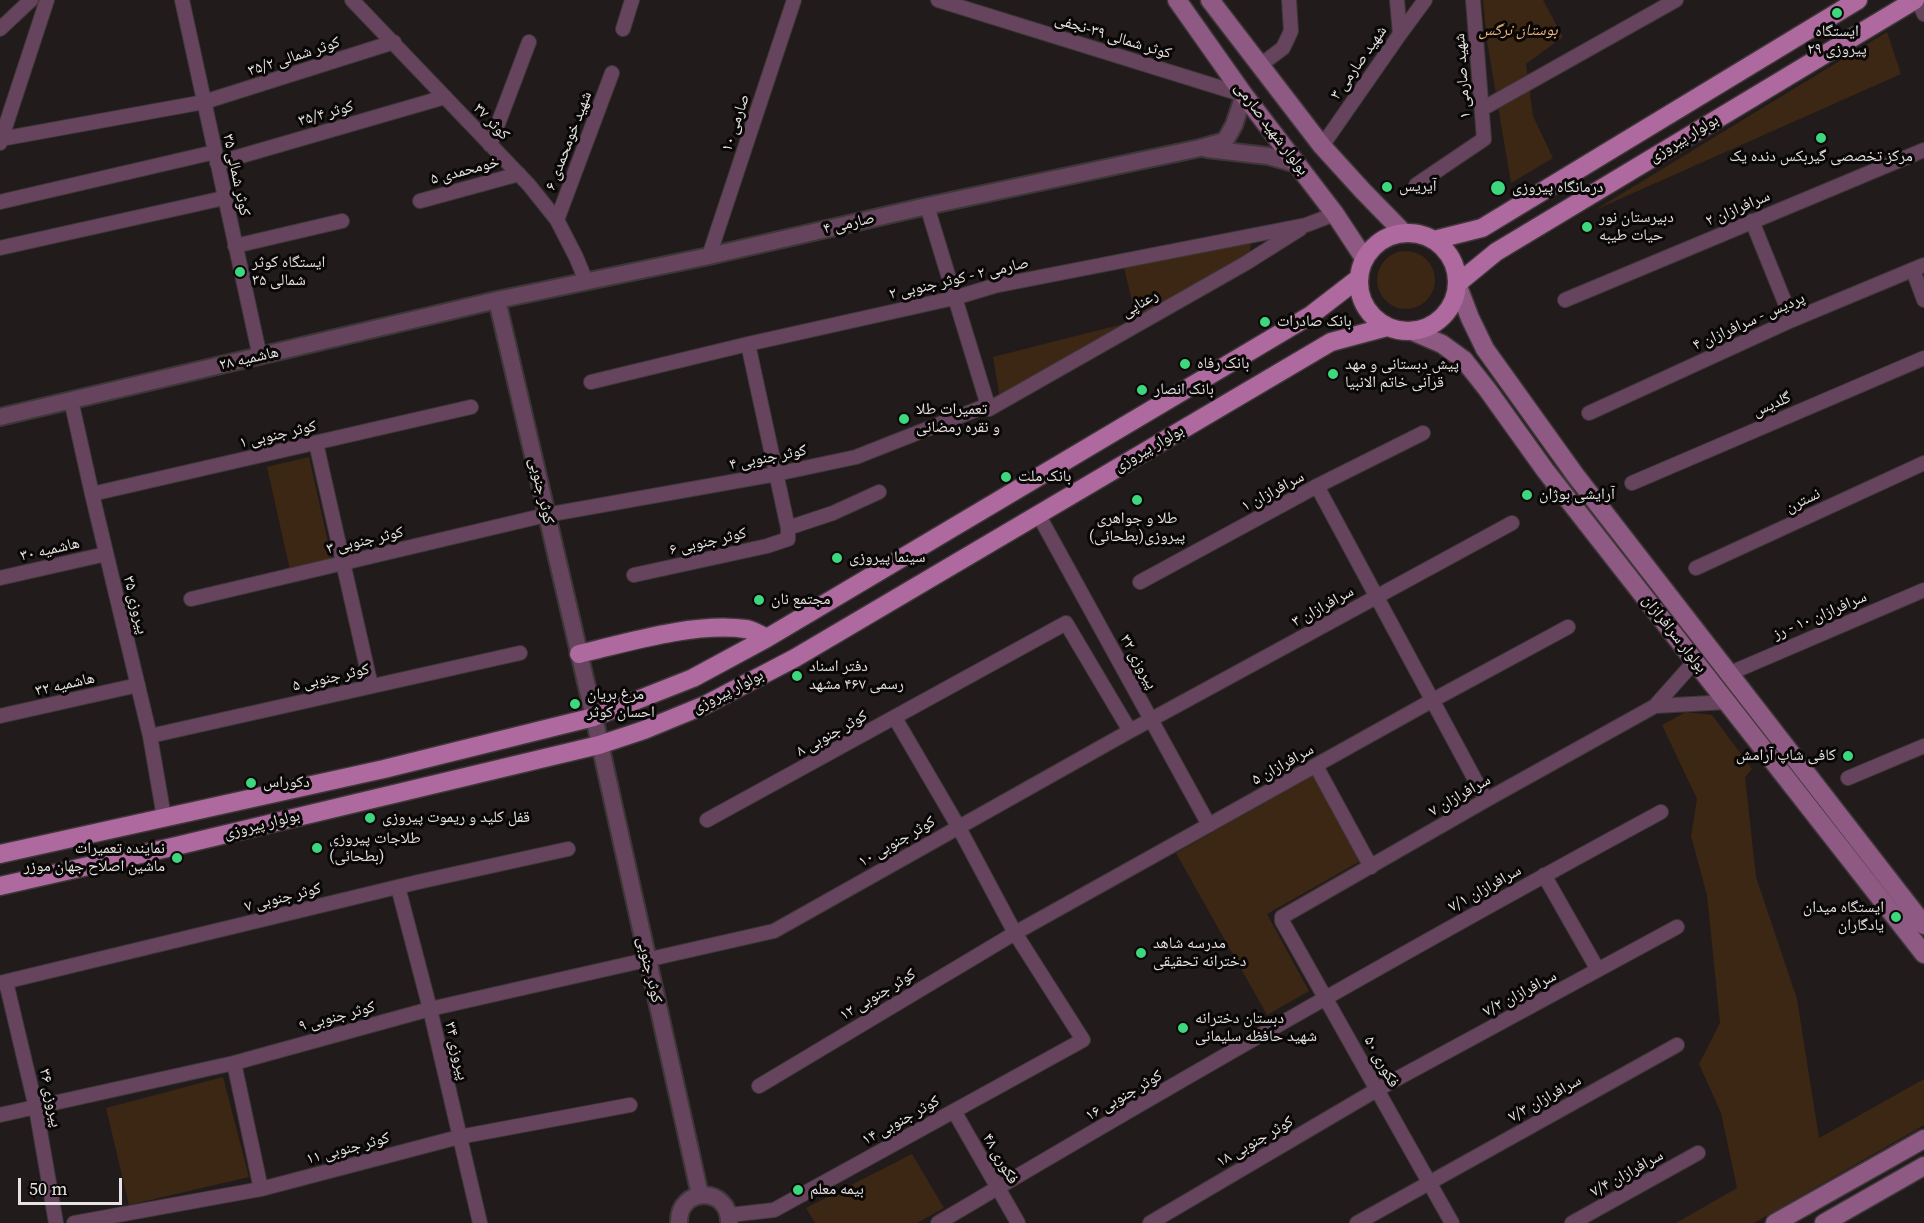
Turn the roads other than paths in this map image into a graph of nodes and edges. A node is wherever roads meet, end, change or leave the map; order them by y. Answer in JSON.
{"nodes":[{"id":1,"x":31,"y":0,"type":"edge"},
{"id":2,"x":47,"y":0,"type":"edge"},
{"id":3,"x":182,"y":0,"type":"edge"},
{"id":4,"x":352,"y":0,"type":"edge"},
{"id":5,"x":632,"y":0,"type":"edge"},
{"id":6,"x":794,"y":0,"type":"edge"},
{"id":7,"x":938,"y":0,"type":"edge"},
{"id":8,"x":1177,"y":0,"type":"edge"},
{"id":9,"x":1210,"y":0,"type":"edge"},
{"id":10,"x":1289,"y":0,"type":"edge"},
{"id":11,"x":1397,"y":0,"type":"edge"},
{"id":12,"x":1425,"y":0,"type":"edge"},
{"id":13,"x":1473,"y":0,"type":"edge"},
{"id":14,"x":1676,"y":0,"type":"edge"},
{"id":15,"x":1858,"y":0,"type":"edge"},
{"id":16,"x":1916,"y":0,"type":"edge"},
{"id":17,"x":985,"y":7,"type":"edge"},
{"id":18,"x":1924,"y":14,"type":"edge"},
{"id":19,"x":0,"y":29,"type":"edge"},
{"id":20,"x":623,"y":29,"type":"dead end"},
{"id":21,"x":1400,"y":34,"type":"junction"},
{"id":22,"x":394,"y":42,"type":"junction"},
{"id":23,"x":529,"y":42,"type":"dead end"},
{"id":24,"x":1259,"y":66,"type":"junction"},
{"id":25,"x":612,"y":74,"type":"dead end"},
{"id":26,"x":1244,"y":94,"type":"junction"},
{"id":27,"x":445,"y":97,"type":"junction"},
{"id":28,"x":204,"y":102,"type":"junction"},
{"id":29,"x":1482,"y":109,"type":"junction"},
{"id":30,"x":1,"y":141,"type":"edge"},
{"id":31,"x":490,"y":145,"type":"junction"},
{"id":32,"x":1322,"y":146,"type":"junction"},
{"id":33,"x":1200,"y":148,"type":"junction"},
{"id":34,"x":1924,"y":150,"type":"edge"},
{"id":35,"x":216,"y":158,"type":"junction"},
{"id":36,"x":1296,"y":164,"type":"junction"},
{"id":37,"x":519,"y":174,"type":"junction"},
{"id":38,"x":1416,"y":185,"type":"dead end"},
{"id":39,"x":224,"y":198,"type":"junction"},
{"id":40,"x":420,"y":201,"type":"dead end"},
{"id":41,"x":0,"y":202,"type":"edge"},
{"id":42,"x":927,"y":206,"type":"junction"},
{"id":43,"x":1335,"y":214,"type":"junction"},
{"id":44,"x":557,"y":220,"type":"junction"},
{"id":45,"x":342,"y":221,"type":"dead end"},
{"id":46,"x":1752,"y":221,"type":"junction"},
{"id":47,"x":1306,"y":225,"type":"junction"},
{"id":48,"x":1404,"y":233,"type":"junction"},
{"id":49,"x":1434,"y":240,"type":"junction"},
{"id":50,"x":235,"y":246,"type":"junction"},
{"id":51,"x":0,"y":248,"type":"edge"},
{"id":52,"x":709,"y":256,"type":"junction"},
{"id":53,"x":1365,"y":258,"type":"junction"},
{"id":54,"x":1918,"y":267,"type":"edge"},
{"id":55,"x":1359,"y":278,"type":"junction"},
{"id":56,"x":586,"y":281,"type":"junction"},
{"id":57,"x":1457,"y":284,"type":"junction"},
{"id":58,"x":954,"y":298,"type":"junction"},
{"id":59,"x":497,"y":300,"type":"junction"},
{"id":60,"x":1565,"y":300,"type":"dead end"},
{"id":61,"x":1924,"y":300,"type":"edge"},
{"id":62,"x":1792,"y":320,"type":"junction"},
{"id":63,"x":1388,"y":327,"type":"junction"},
{"id":64,"x":1412,"y":331,"type":"junction"},
{"id":65,"x":748,"y":344,"type":"junction"},
{"id":66,"x":260,"y":357,"type":"junction"},
{"id":67,"x":1924,"y":358,"type":"edge"},
{"id":68,"x":591,"y":382,"type":"dead end"},
{"id":69,"x":71,"y":400,"type":"junction"},
{"id":70,"x":471,"y":407,"type":"dead end"},
{"id":71,"x":988,"y":407,"type":"junction"},
{"id":72,"x":1589,"y":413,"type":"dead end"},
{"id":73,"x":0,"y":417,"type":"edge"},
{"id":74,"x":1423,"y":433,"type":"dead end"},
{"id":75,"x":316,"y":443,"type":"junction"},
{"id":76,"x":1924,"y":463,"type":"edge"},
{"id":77,"x":776,"y":474,"type":"junction"},
{"id":78,"x":1632,"y":483,"type":"dead end"},
{"id":79,"x":1317,"y":486,"type":"junction"},
{"id":80,"x":879,"y":492,"type":"dead end"},
{"id":81,"x":92,"y":494,"type":"junction"},
{"id":82,"x":1038,"y":514,"type":"junction"},
{"id":83,"x":546,"y":515,"type":"junction"},
{"id":84,"x":1512,"y":523,"type":"dead end"},
{"id":85,"x":788,"y":533,"type":"junction"},
{"id":86,"x":106,"y":554,"type":"junction"},
{"id":87,"x":343,"y":563,"type":"junction"},
{"id":88,"x":1696,"y":568,"type":"dead end"},
{"id":89,"x":634,"y":575,"type":"dead end"},
{"id":90,"x":0,"y":578,"type":"edge"},
{"id":91,"x":1140,"y":582,"type":"dead end"},
{"id":92,"x":1924,"y":590,"type":"edge"},
{"id":93,"x":1377,"y":596,"type":"junction"},
{"id":94,"x":191,"y":599,"type":"dead end"},
{"id":95,"x":1568,"y":627,"type":"dead end"},
{"id":96,"x":767,"y":638,"type":"junction"},
{"id":97,"x":520,"y":652,"type":"dead end"},
{"id":98,"x":579,"y":654,"type":"junction"},
{"id":99,"x":1695,"y":661,"type":"junction"},
{"id":100,"x":1728,"y":674,"type":"junction"},
{"id":101,"x":138,"y":685,"type":"junction"},
{"id":102,"x":371,"y":686,"type":"junction"},
{"id":103,"x":1433,"y":700,"type":"junction"},
{"id":104,"x":1728,"y":702,"type":"junction"},
{"id":105,"x":1655,"y":706,"type":"junction"},
{"id":106,"x":0,"y":716,"type":"edge"},
{"id":107,"x":594,"y":717,"type":"junction"},
{"id":108,"x":895,"y":718,"type":"junction"},
{"id":109,"x":1151,"y":720,"type":"junction"},
{"id":110,"x":1130,"y":731,"type":"junction"},
{"id":111,"x":150,"y":736,"type":"junction"},
{"id":112,"x":599,"y":745,"type":"junction"},
{"id":113,"x":1924,"y":746,"type":"edge"},
{"id":114,"x":1316,"y":766,"type":"junction"},
{"id":115,"x":1848,"y":778,"type":"dead end"},
{"id":116,"x":1486,"y":800,"type":"junction"},
{"id":117,"x":1661,"y":812,"type":"dead end"},
{"id":118,"x":164,"y":817,"type":"junction"},
{"id":119,"x":707,"y":820,"type":"dead end"},
{"id":120,"x":1209,"y":825,"type":"junction"},
{"id":121,"x":958,"y":826,"type":"junction"},
{"id":122,"x":568,"y":849,"type":"dead end"},
{"id":123,"x":0,"y":854,"type":"edge"},
{"id":124,"x":1371,"y":867,"type":"junction"},
{"id":125,"x":1544,"y":875,"type":"junction"},
{"id":126,"x":0,"y":886,"type":"edge"},
{"id":127,"x":398,"y":887,"type":"junction"},
{"id":128,"x":1282,"y":917,"type":"joint"},
{"id":129,"x":1924,"y":925,"type":"edge"},
{"id":130,"x":1677,"y":927,"type":"dead end"},
{"id":131,"x":1015,"y":933,"type":"junction"},
{"id":132,"x":1924,"y":954,"type":"edge"},
{"id":133,"x":647,"y":961,"type":"junction"},
{"id":134,"x":1598,"y":970,"type":"junction"},
{"id":135,"x":3,"y":982,"type":"edge"},
{"id":136,"x":1326,"y":997,"type":"junction"},
{"id":137,"x":430,"y":1010,"type":"junction"},
{"id":138,"x":1677,"y":1045,"type":"dead end"},
{"id":139,"x":234,"y":1063,"type":"junction"},
{"id":140,"x":759,"y":1086,"type":"dead end"},
{"id":141,"x":1378,"y":1089,"type":"junction"},
{"id":142,"x":630,"y":1105,"type":"dead end"},
{"id":143,"x":36,"y":1108,"type":"junction"},
{"id":144,"x":954,"y":1111,"type":"junction"},
{"id":145,"x":0,"y":1115,"type":"edge"},
{"id":146,"x":459,"y":1137,"type":"junction"},
{"id":147,"x":1924,"y":1139,"type":"edge"},
{"id":148,"x":1698,"y":1153,"type":"dead end"},
{"id":149,"x":1924,"y":1166,"type":"edge"},
{"id":150,"x":1429,"y":1181,"type":"junction"},
{"id":151,"x":997,"y":1188,"type":"junction"},
{"id":152,"x":261,"y":1189,"type":"junction"},
{"id":153,"x":700,"y":1195,"type":"junction"},
{"id":154,"x":729,"y":1219,"type":"edge"},
{"id":155,"x":56,"y":1223,"type":"edge"},
{"id":156,"x":74,"y":1223,"type":"edge"},
{"id":157,"x":480,"y":1223,"type":"edge"},
{"id":158,"x":679,"y":1223,"type":"edge"},
{"id":159,"x":938,"y":1223,"type":"edge"},
{"id":160,"x":1018,"y":1223,"type":"edge"},
{"id":161,"x":1150,"y":1223,"type":"edge"},
{"id":162,"x":1357,"y":1223,"type":"edge"},
{"id":163,"x":1452,"y":1223,"type":"edge"},
{"id":164,"x":1572,"y":1223,"type":"edge"},
{"id":165,"x":1775,"y":1223,"type":"edge"},
{"id":166,"x":1824,"y":1223,"type":"edge"}],
"edges":[{"from":1,"to":19,"type":"street"},
{"from":2,"to":30,"type":"street"},
{"from":3,"to":28,"type":"street","name":"کوثر شمالی ۳۵"},
{"from":4,"to":22,"type":"street","name":"کوثر ۳۷"},
{"from":5,"to":20,"type":"street"},
{"from":6,"to":52,"type":"street","name":"صارمی ۱۰"},
{"from":7,"to":17,"type":"street","name":"کوثر شمالی ۳۹-نجفی"},
{"from":8,"to":26,"type":"main road","name":"بولوار شهید صارمی"},
{"from":9,"to":24,"type":"main road","name":"بولوار شهید صارمی"},
{"from":10,"to":24,"type":"street"},
{"from":11,"to":21,"type":"street"},
{"from":12,"to":21,"type":"street","name":"شهید صارمی ۳"},
{"from":13,"to":29,"type":"street","name":"شهید صارمی ۱"},
{"from":14,"to":29,"type":"street"},
{"from":15,"to":49,"type":"main road","name":"بولوار پیروزی"},
{"from":16,"to":18,"type":"street"},
{"from":16,"to":57,"type":"main road","name":"بولوار پیروزی"},
{"from":17,"to":26,"type":"street","name":"کوثر شمالی ۳۹-نجفی"},
{"from":21,"to":32,"type":"street","name":"شهید صارمی ۳"},
{"from":22,"to":27,"type":"street","name":"کوثر ۳۷"},
{"from":22,"to":28,"type":"street","name":"کوثر شمالی ۳۵/۲"},
{"from":23,"to":31,"type":"street"},
{"from":24,"to":32,"type":"main road","name":"بولوار شهید صارمی"},
{"from":25,"to":44,"type":"street","name":"شهید خومحمدی ۶"},
{"from":26,"to":33,"type":"street"},
{"from":26,"to":36,"type":"main road","name":"بولوار شهید صارمی"},
{"from":27,"to":31,"type":"street","name":"کوثر ۳۷"},
{"from":27,"to":35,"type":"street","name":"کوثر ۳۵/۴"},
{"from":28,"to":30,"type":"street","name":"کوثر شمالی ۳۵/۲"},
{"from":28,"to":35,"type":"street","name":"کوثر شمالی ۳۵"},
{"from":29,"to":38,"type":"street","name":"شهید صارمی ۱"},
{"from":31,"to":37,"type":"street","name":"کوثر ۳۷"},
{"from":32,"to":48,"type":"main road","name":"بولوار شهید صارمی"},
{"from":33,"to":36,"type":"street"},
{"from":33,"to":42,"type":"street","name":"صارمی ۴"},
{"from":34,"to":46,"type":"street","name":"سرافرازان ۲"},
{"from":35,"to":39,"type":"street","name":"کوثر شمالی ۳۵"},
{"from":35,"to":41,"type":"street","name":"کوثر ۳۵/۴"},
{"from":36,"to":43,"type":"main road","name":"بولوار شهید صارمی"},
{"from":37,"to":40,"type":"street","name":"خومحمدی ۵"},
{"from":37,"to":44,"type":"street","name":"کوثر ۳۷"},
{"from":39,"to":50,"type":"street","name":"کوثر شمالی ۳۵"},
{"from":39,"to":51,"type":"street"},
{"from":42,"to":52,"type":"street","name":"صارمی ۴"},
{"from":42,"to":58,"type":"street"},
{"from":43,"to":47,"type":"street","name":"صارمی ۲ - کوثر جنوبی ۲"},
{"from":43,"to":53,"type":"main road","name":"بولوار شهید صارمی"},
{"from":44,"to":56,"type":"street","name":"کوثر ۳۷"},
{"from":45,"to":50,"type":"street"},
{"from":46,"to":60,"type":"street","name":"سرافرازان ۲"},
{"from":46,"to":62,"type":"street"},
{"from":47,"to":58,"type":"street","name":"صارمی ۲ - کوثر جنوبی ۲"},
{"from":47,"to":71,"type":"street","name":"رعناپی"},
{"from":48,"to":49,"type":"main road"},
{"from":48,"to":53,"type":"main road"},
{"from":49,"to":57,"type":"main road"},
{"from":50,"to":66,"type":"street","name":"کوثر شمالی ۳۵"},
{"from":52,"to":56,"type":"street","name":"صارمی ۴"},
{"from":53,"to":55,"type":"main road"},
{"from":54,"to":61,"type":"street"},
{"from":54,"to":62,"type":"street","name":"پردیس - سرافرازان ۴"},
{"from":55,"to":63,"type":"main road"},
{"from":55,"to":96,"type":"main road","name":"بولوار پیروزی"},
{"from":56,"to":59,"type":"street","name":"صارمی ۴"},
{"from":57,"to":64,"type":"main road"},
{"from":57,"to":100,"type":"main road","name":"بولوار سرافرازان"},
{"from":58,"to":65,"type":"street","name":"صارمی ۲ - کوثر جنوبی ۲"},
{"from":58,"to":71,"type":"street"},
{"from":59,"to":66,"type":"street","name":"هاشمیه ۲۸"},
{"from":59,"to":83,"type":"street","name":"کوثر جنوبی"},
{"from":62,"to":72,"type":"street","name":"پردیس - سرافرازان ۴"},
{"from":63,"to":64,"type":"main road"},
{"from":63,"to":82,"type":"main road","name":"بولوار پیروزی"},
{"from":64,"to":99,"type":"main road","name":"بولوار سرافرازان"},
{"from":65,"to":68,"type":"street","name":"صارمی ۲ - کوثر جنوبی ۲"},
{"from":65,"to":77,"type":"street"},
{"from":66,"to":69,"type":"street","name":"هاشمیه ۲۸"},
{"from":67,"to":78,"type":"street","name":"گلدیس"},
{"from":69,"to":73,"type":"street","name":"هاشمیه ۲۸"},
{"from":69,"to":81,"type":"street","name":"پیروزی ۳۵"},
{"from":70,"to":75,"type":"street","name":"کوثر جنوبی ۱"},
{"from":71,"to":77,"type":"street","name":"کوثر جنوبی ۴"},
{"from":74,"to":79,"type":"street","name":"سرافرازان ۱"},
{"from":75,"to":81,"type":"street","name":"کوثر جنوبی ۱"},
{"from":75,"to":87,"type":"street"},
{"from":76,"to":88,"type":"street","name":"نسترن"},
{"from":77,"to":83,"type":"street","name":"کوثر جنوبی ۴"},
{"from":77,"to":85,"type":"street"},
{"from":79,"to":91,"type":"street","name":"سرافرازان ۱"},
{"from":79,"to":93,"type":"street"},
{"from":80,"to":85,"type":"street","name":"کوثر جنوبی ۶"},
{"from":81,"to":86,"type":"street","name":"پیروزی ۳۵"},
{"from":82,"to":109,"type":"street","name":"پیروزی ۳۲"},
{"from":82,"to":112,"type":"main road","name":"بولوار پیروزی"},
{"from":83,"to":87,"type":"street","name":"کوثر جنوبی ۳"},
{"from":83,"to":98,"type":"street","name":"کوثر جنوبی"},
{"from":84,"to":93,"type":"street","name":"سرافرازان ۳"},
{"from":85,"to":89,"type":"street","name":"کوثر جنوبی ۶"},
{"from":86,"to":90,"type":"street","name":"هاشمیه ۳۰"},
{"from":86,"to":101,"type":"street","name":"پیروزی ۳۵"},
{"from":87,"to":94,"type":"street","name":"کوثر جنوبی ۳"},
{"from":87,"to":102,"type":"street"},
{"from":92,"to":100,"type":"street","name":"سرافرازان ۱۰ - رز"},
{"from":93,"to":103,"type":"street"},
{"from":93,"to":109,"type":"street","name":"سرافرازان ۳"},
{"from":95,"to":103,"type":"street","name":"سرافرازان ۵"},
{"from":96,"to":98,"type":"main road"},
{"from":96,"to":107,"type":"main road","name":"بولوار پیروزی"},
{"from":97,"to":102,"type":"street","name":"کوثر جنوبی ۵"},
{"from":98,"to":107,"type":"street","name":"کوثر جنوبی"},
{"from":99,"to":104,"type":"main road","name":"بولوار سرافرازان"},
{"from":99,"to":105,"type":"street"},
{"from":100,"to":129,"type":"main road","name":"بولوار سرافرازان"},
{"from":101,"to":106,"type":"street","name":"هاشمیه ۳۲"},
{"from":101,"to":111,"type":"street","name":"پیروزی ۳۵"},
{"from":102,"to":111,"type":"street","name":"کوثر جنوبی ۵"},
{"from":103,"to":114,"type":"street","name":"سرافرازان ۵"},
{"from":103,"to":116,"type":"street"},
{"from":104,"to":105,"type":"street"},
{"from":104,"to":132,"type":"main road","name":"بولوار سرافرازان"},
{"from":105,"to":116,"type":"street","name":"سرافرازان ۷"},
{"from":107,"to":112,"type":"street","name":"کوثر جنوبی"},
{"from":107,"to":118,"type":"main road","name":"بولوار پیروزی"},
{"from":108,"to":110,"type":"street","name":"کوثر جنوبی ۸"},
{"from":108,"to":119,"type":"street","name":"کوثر جنوبی ۸"},
{"from":108,"to":121,"type":"street"},
{"from":109,"to":110,"type":"street","name":"کوثر جنوبی ۱۰"},
{"from":109,"to":120,"type":"street","name":"پیروزی ۳۲"},
{"from":110,"to":121,"type":"street","name":"کوثر جنوبی ۱۰"},
{"from":111,"to":118,"type":"street","name":"پیروزی ۳۵"},
{"from":112,"to":126,"type":"main road","name":"بولوار پیروزی"},
{"from":112,"to":133,"type":"street","name":"کوثر جنوبی"},
{"from":113,"to":115,"type":"street"},
{"from":114,"to":120,"type":"street","name":"سرافرازان ۵"},
{"from":114,"to":124,"type":"street"},
{"from":116,"to":124,"type":"street","name":"سرافرازان ۷"},
{"from":117,"to":125,"type":"street","name":"سرافرازان ۷/۱"},
{"from":118,"to":123,"type":"main road","name":"بولوار پیروزی"},
{"from":120,"to":131,"type":"street","name":"سرافرازان ۵"},
{"from":121,"to":131,"type":"street"},
{"from":121,"to":133,"type":"street","name":"کوثر جنوبی ۱۰"},
{"from":122,"to":127,"type":"street","name":"کوثر جنوبی ۷"},
{"from":124,"to":128,"type":"street","name":"سرافرازان ۷"},
{"from":125,"to":134,"type":"street"},
{"from":125,"to":136,"type":"street","name":"سرافرازان ۷/۱"},
{"from":127,"to":135,"type":"street","name":"کوثر جنوبی ۷"},
{"from":127,"to":137,"type":"street","name":"پیروزی ۳۴"},
{"from":128,"to":136,"type":"street","name":"فکوری ۵۰"},
{"from":130,"to":134,"type":"street","name":"سرافرازان ۷/۲"},
{"from":131,"to":140,"type":"street","name":"کوثر جنوبی ۱۲"},
{"from":131,"to":144,"type":"street","name":"کوثر جنوبی ۱۴"},
{"from":133,"to":137,"type":"street","name":"کوثر جنوبی ۹"},
{"from":133,"to":153,"type":"street","name":"کوثر جنوبی"},
{"from":134,"to":141,"type":"street","name":"سرافرازان ۷/۲"},
{"from":135,"to":143,"type":"street","name":"پیروزی ۳۶"},
{"from":136,"to":141,"type":"street","name":"فکوری ۵۰"},
{"from":136,"to":151,"type":"street","name":"کوثر جنوبی ۱۶"},
{"from":137,"to":139,"type":"street","name":"کوثر جنوبی ۹"},
{"from":137,"to":146,"type":"street","name":"پیروزی ۳۴"},
{"from":138,"to":150,"type":"street","name":"سرافرازان ۷/۳"},
{"from":139,"to":143,"type":"street","name":"کوثر جنوبی ۹"},
{"from":139,"to":152,"type":"street"},
{"from":141,"to":150,"type":"street","name":"فکوری ۵۰"},
{"from":141,"to":161,"type":"street","name":"کوثر جنوبی ۱۸"},
{"from":142,"to":146,"type":"street","name":"کوثر جنوبی ۱۱"},
{"from":143,"to":145,"type":"street","name":"کوثر جنوبی ۹"},
{"from":143,"to":155,"type":"street","name":"پیروزی ۳۶"},
{"from":144,"to":151,"type":"street","name":"فکوری ۴۸"},
{"from":144,"to":154,"type":"street","name":"کوثر جنوبی ۱۴"},
{"from":146,"to":152,"type":"street","name":"کوثر جنوبی ۱۱"},
{"from":146,"to":157,"type":"street","name":"پیروزی ۳۴"},
{"from":147,"to":165,"type":"main road"},
{"from":148,"to":164,"type":"street","name":"سرافرازان ۷/۴"},
{"from":149,"to":166,"type":"main road"},
{"from":150,"to":162,"type":"street","name":"سرافرازان ۷/۳"},
{"from":150,"to":163,"type":"street","name":"فکوری ۵۰"},
{"from":151,"to":159,"type":"street","name":"کوثر جنوبی ۱۶"},
{"from":151,"to":160,"type":"street","name":"فکوری ۴۸"},
{"from":152,"to":156,"type":"street","name":"کوثر جنوبی ۱۱"},
{"from":153,"to":154,"type":"street"},
{"from":153,"to":158,"type":"street"}]}
